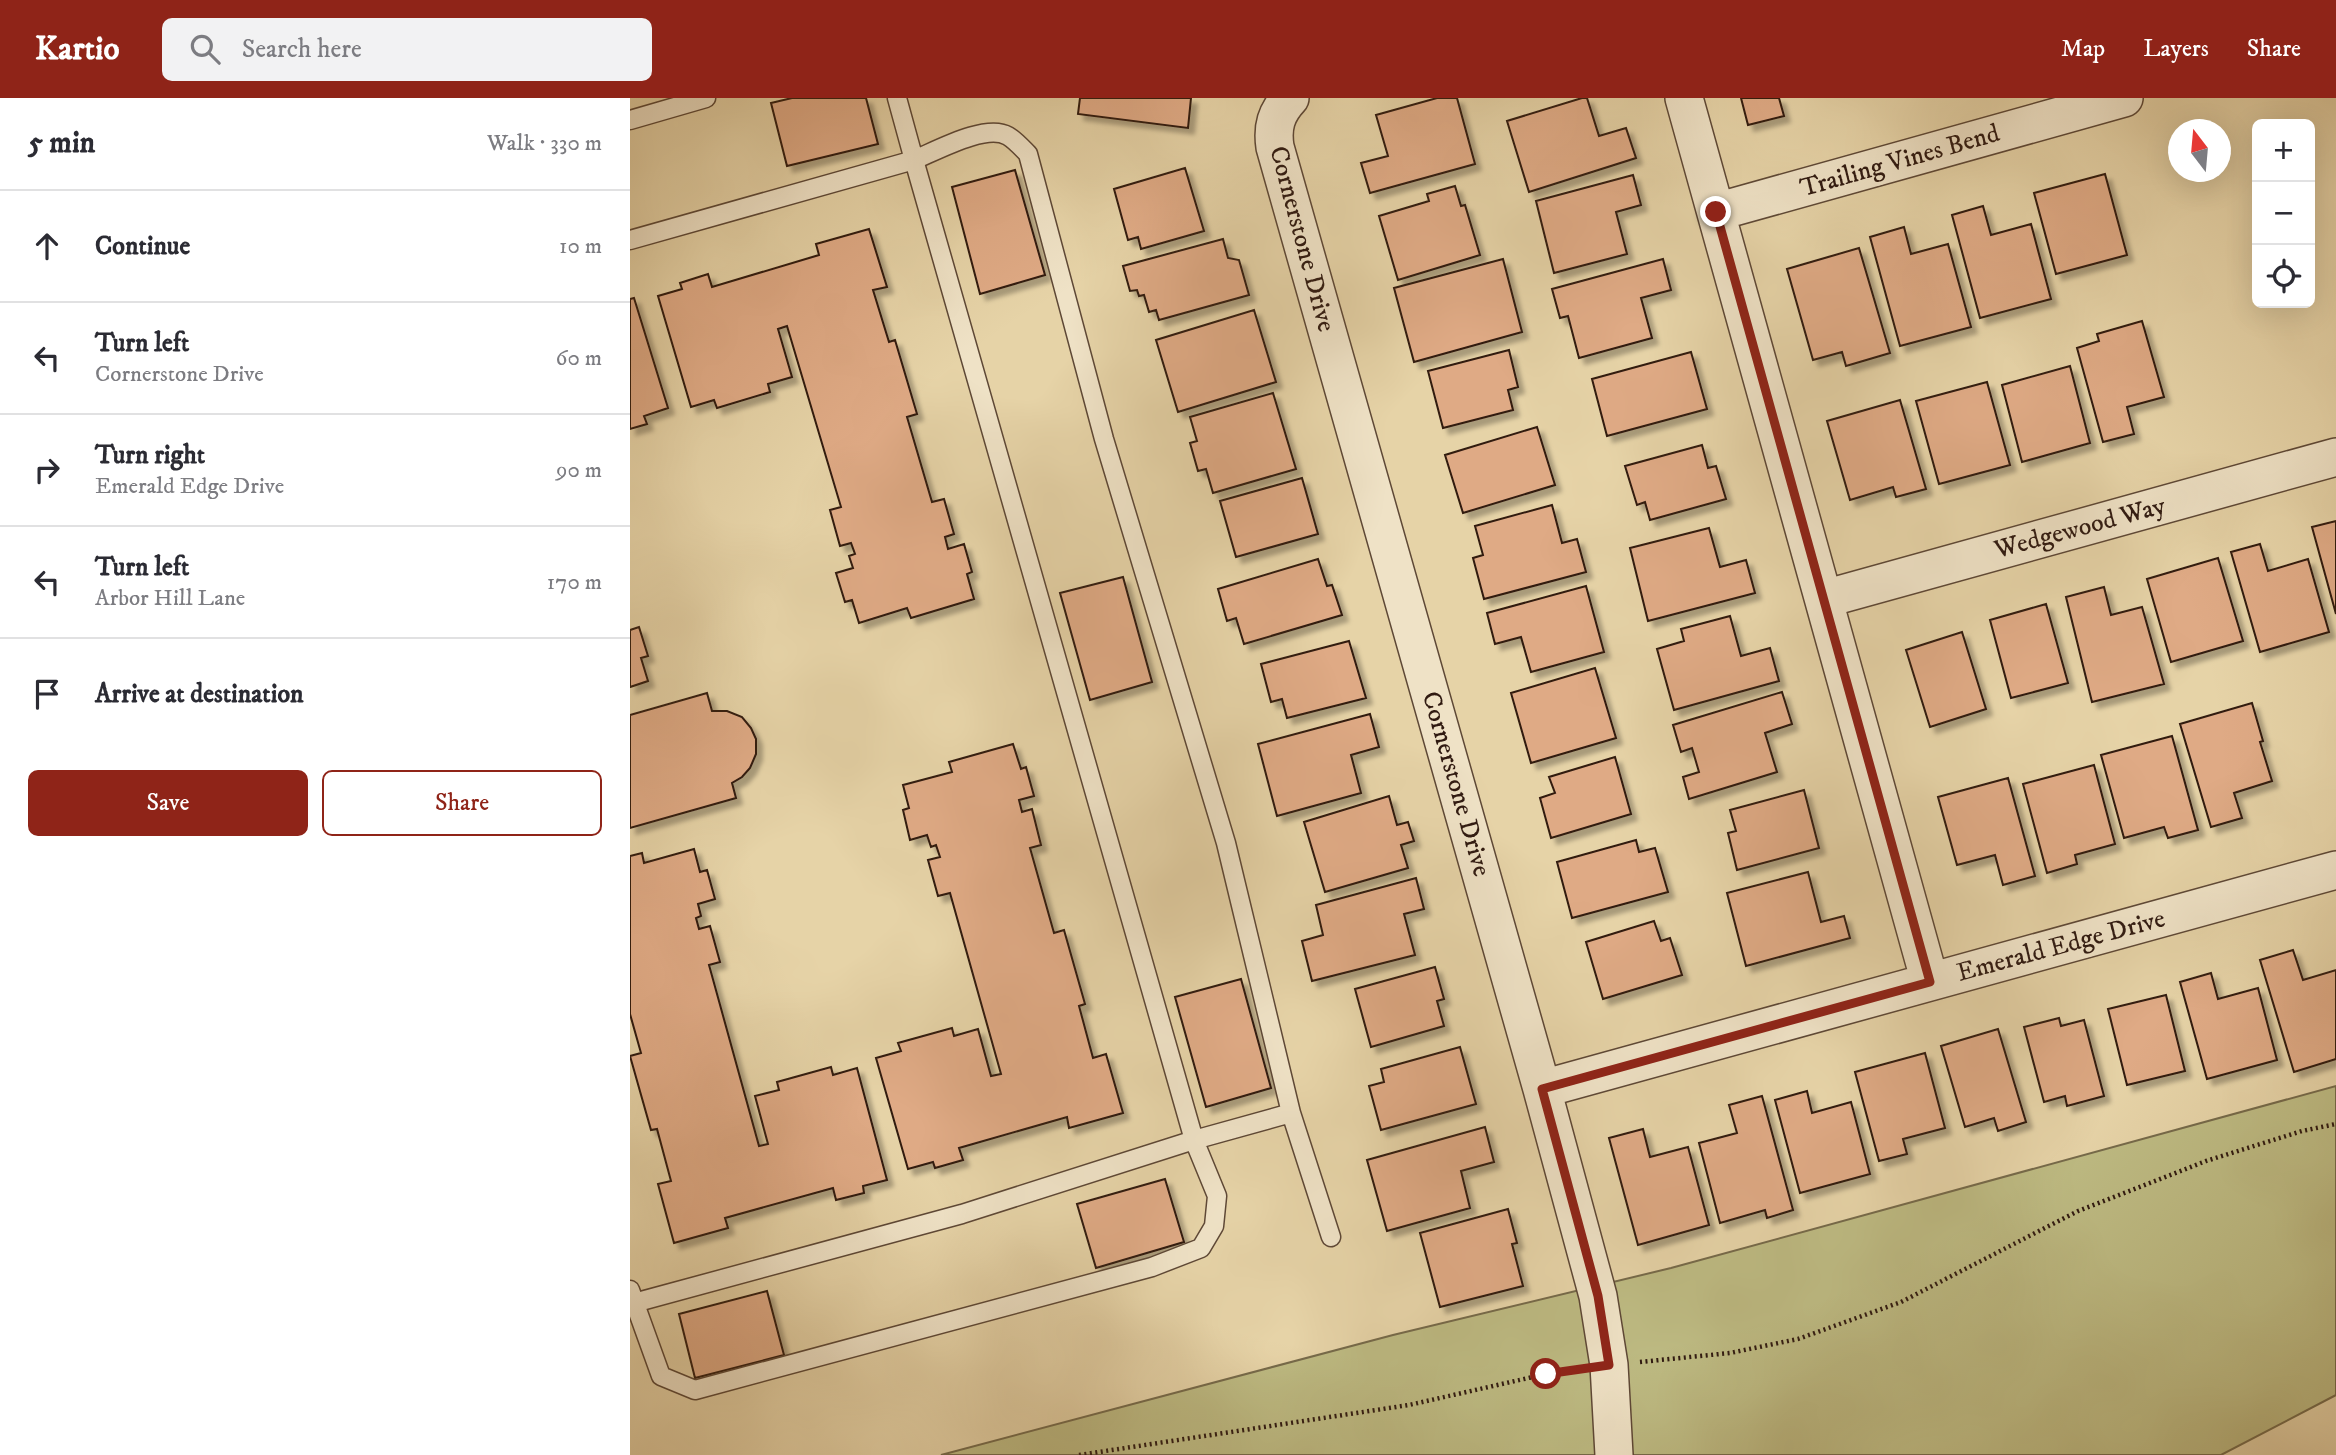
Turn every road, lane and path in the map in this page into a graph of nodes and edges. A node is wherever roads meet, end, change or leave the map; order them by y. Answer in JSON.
{"nodes":[{"id":1,"x":706,"y":98,"type":"edge"},
{"id":2,"x":897,"y":98,"type":"edge"},
{"id":3,"x":1684,"y":98,"type":"edge"},
{"id":4,"x":2124,"y":98,"type":"edge"},
{"id":5,"x":1283,"y":108,"type":"edge"},
{"id":6,"x":630,"y":120,"type":"edge"},
{"id":7,"x":914,"y":160,"type":"junction"},
{"id":8,"x":1716,"y":212,"type":"junction"},
{"id":9,"x":630,"y":240,"type":"edge"},
{"id":10,"x":2336,"y":457,"type":"edge"},
{"id":11,"x":1824,"y":599,"type":"junction"},
{"id":12,"x":2336,"y":870,"type":"edge"},
{"id":13,"x":1930,"y":982,"type":"junction"},
{"id":14,"x":1542,"y":1089,"type":"junction"},
{"id":15,"x":1291,"y":1113,"type":"junction"},
{"id":16,"x":2336,"y":1124,"type":"edge"},
{"id":17,"x":1194,"y":1140,"type":"junction"},
{"id":18,"x":1331,"y":1237,"type":"dead end"},
{"id":19,"x":631,"y":1299,"type":"edge"},
{"id":20,"x":1609,"y":1365,"type":"junction"},
{"id":21,"x":1079,"y":1455,"type":"edge"},
{"id":22,"x":1614,"y":1455,"type":"edge"}],
"edges":[{"from":1,"to":6,"type":"lane"},
{"from":2,"to":7,"type":"lane"},
{"from":3,"to":8,"type":"street"},
{"from":4,"to":8,"type":"street","name":"Trailing Vines Bend"},
{"from":5,"to":14,"type":"street","name":"Cornerstone Drive"},
{"from":7,"to":9,"type":"lane"},
{"from":7,"to":15,"type":"lane"},
{"from":7,"to":17,"type":"lane"},
{"from":8,"to":11,"type":"street"},
{"from":10,"to":11,"type":"street","name":"Wedgewood Way"},
{"from":11,"to":13,"type":"street"},
{"from":12,"to":13,"type":"street","name":"Emerald Edge Drive"},
{"from":13,"to":14,"type":"street","name":"Emerald Edge Drive"},
{"from":14,"to":20,"type":"street","name":"Cornerstone Drive"},
{"from":15,"to":17,"type":"lane"},
{"from":15,"to":18,"type":"lane"},
{"from":16,"to":20,"type":"path"},
{"from":17,"to":19,"type":"lane"},
{"from":17,"to":19,"type":"lane"},
{"from":20,"to":21,"type":"path"},
{"from":20,"to":22,"type":"street","name":"Cornerstone Drive"}]}
